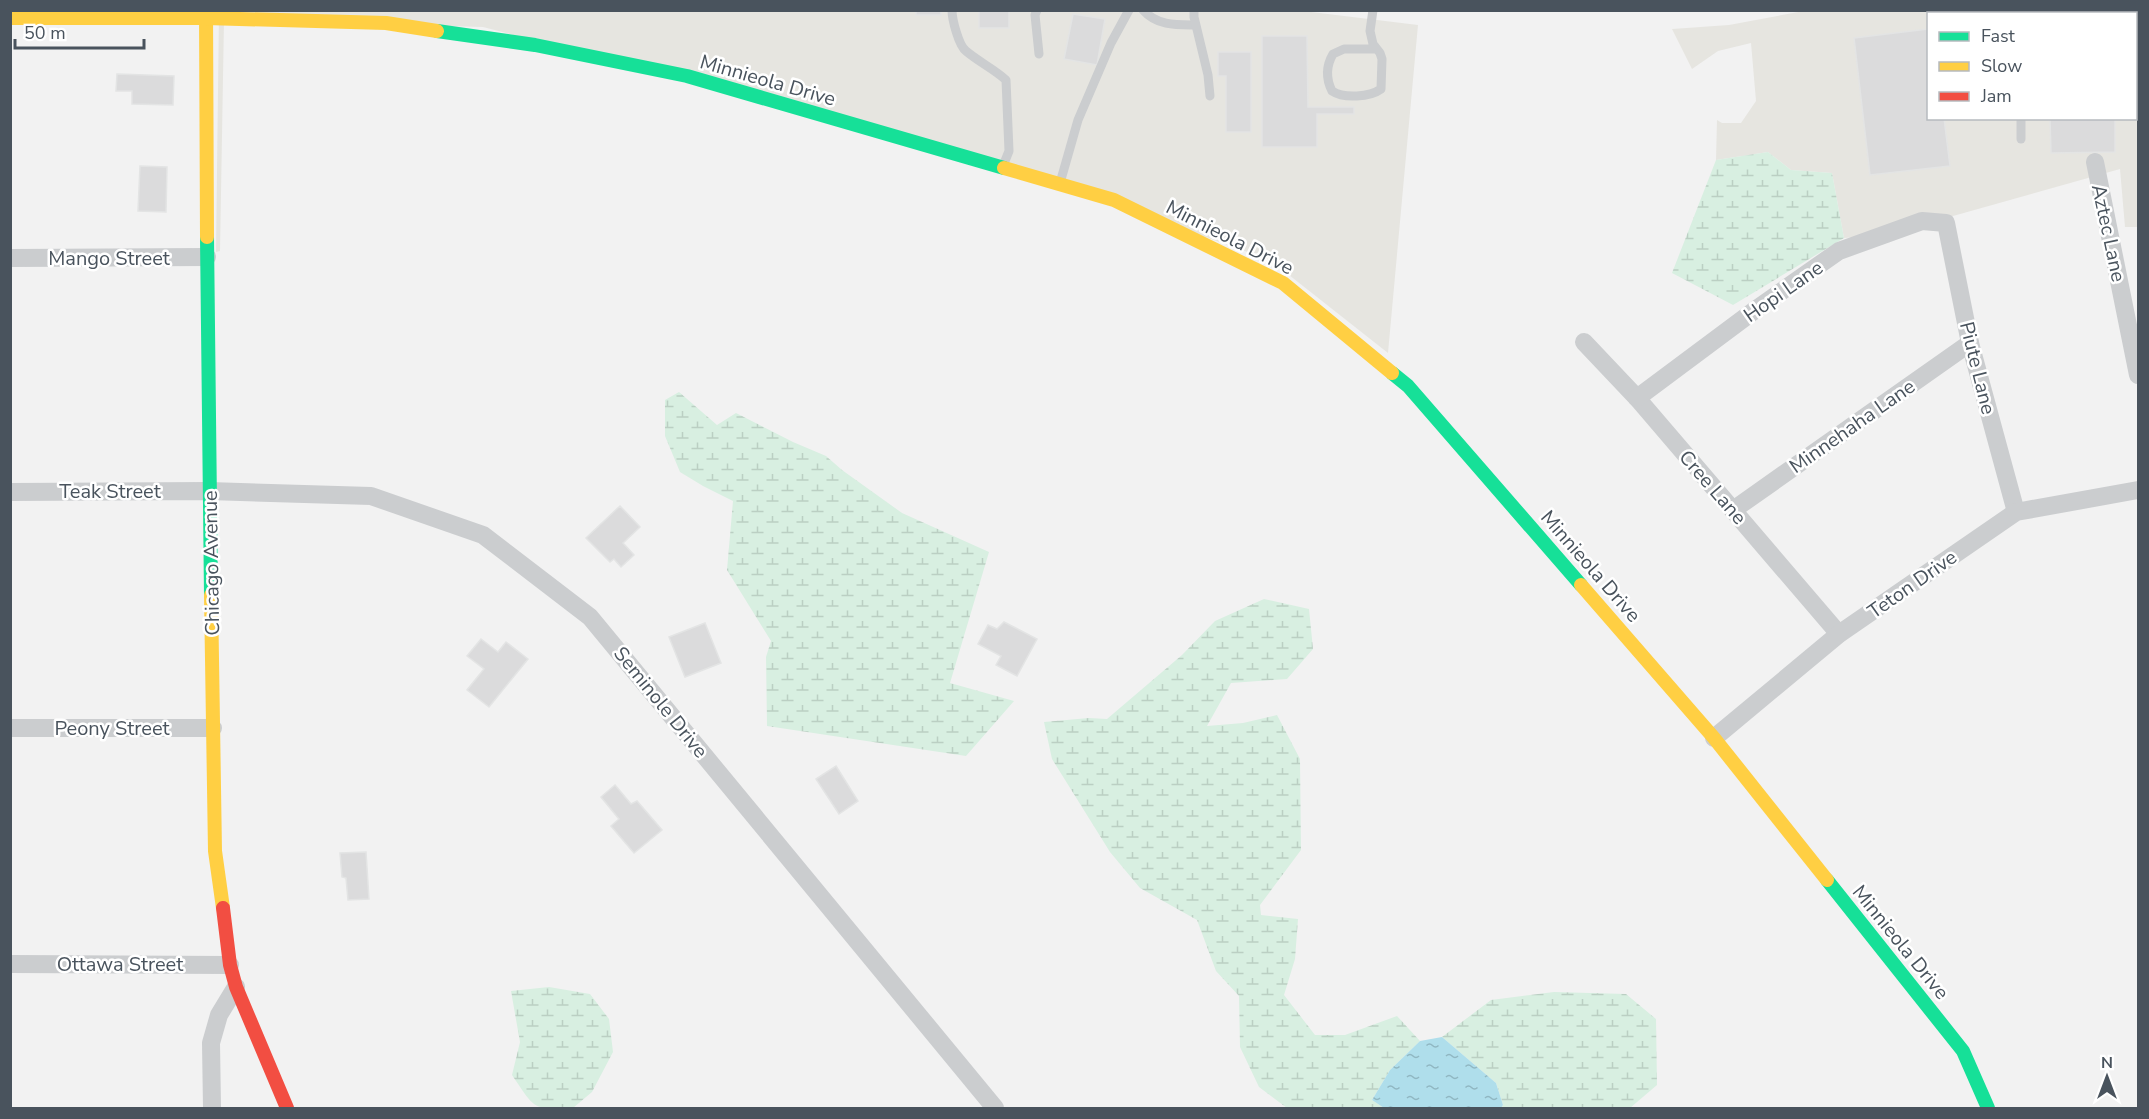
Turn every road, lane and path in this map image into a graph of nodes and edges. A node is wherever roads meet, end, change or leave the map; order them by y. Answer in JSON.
{"nodes":[{"id":1,"x":952,"y":10,"type":"edge"},
{"id":2,"x":1037,"y":10,"type":"edge"},
{"id":3,"x":1129,"y":10,"type":"edge"},
{"id":4,"x":1143,"y":10,"type":"edge"},
{"id":5,"x":1194,"y":10,"type":"edge"},
{"id":6,"x":1373,"y":10,"type":"edge"},
{"id":7,"x":36,"y":14,"type":"edge"},
{"id":8,"x":206,"y":14,"type":"edge"},
{"id":9,"x":10,"y":18,"type":"edge"},
{"id":10,"x":1196,"y":25,"type":"junction"},
{"id":11,"x":2138,"y":46,"type":"edge"},
{"id":12,"x":1376,"y":49,"type":"junction"},
{"id":13,"x":1039,"y":54,"type":"dead end"},
{"id":14,"x":1210,"y":96,"type":"dead end"},
{"id":15,"x":2139,"y":101,"type":"edge"},
{"id":16,"x":2021,"y":120,"type":"edge"},
{"id":17,"x":2021,"y":139,"type":"dead end"},
{"id":18,"x":2094,"y":162,"type":"dead end"},
{"id":19,"x":1002,"y":168,"type":"junction"},
{"id":20,"x":1060,"y":184,"type":"junction"},
{"id":21,"x":1946,"y":223,"type":"joint"},
{"id":22,"x":207,"y":257,"type":"junction"},
{"id":23,"x":10,"y":258,"type":"edge"},
{"id":24,"x":1584,"y":342,"type":"dead end"},
{"id":25,"x":1971,"y":343,"type":"junction"},
{"id":26,"x":2139,"y":375,"type":"edge"},
{"id":27,"x":1637,"y":398,"type":"junction"},
{"id":28,"x":2139,"y":490,"type":"edge"},
{"id":29,"x":209,"y":491,"type":"junction"},
{"id":30,"x":10,"y":492,"type":"edge"},
{"id":31,"x":1733,"y":510,"type":"junction"},
{"id":32,"x":2016,"y":512,"type":"junction"},
{"id":33,"x":1839,"y":634,"type":"junction"},
{"id":34,"x":10,"y":728,"type":"edge"},
{"id":35,"x":213,"y":728,"type":"junction"},
{"id":36,"x":1714,"y":738,"type":"junction"},
{"id":37,"x":10,"y":964,"type":"edge"},
{"id":38,"x":230,"y":965,"type":"junction"},
{"id":39,"x":236,"y":987,"type":"junction"},
{"id":40,"x":212,"y":1108,"type":"edge"},
{"id":41,"x":287,"y":1108,"type":"edge"},
{"id":42,"x":995,"y":1108,"type":"edge"},
{"id":43,"x":1988,"y":1108,"type":"edge"}],
"edges":[{"from":1,"to":19,"type":"lane"},
{"from":2,"to":13,"type":"lane"},
{"from":3,"to":20,"type":"lane"},
{"from":4,"to":10,"type":"lane"},
{"from":5,"to":10,"type":"lane"},
{"from":6,"to":12,"type":"lane"},
{"from":7,"to":8,"type":"street","name":"Minnieola Drive"},
{"from":7,"to":9,"type":"street","name":"Minnieola Drive"},
{"from":8,"to":19,"type":"street","name":"Minnieola Drive"},
{"from":8,"to":22,"type":"street","name":"Chicago Avenue"},
{"from":10,"to":14,"type":"lane"},
{"from":11,"to":15,"type":"lane"},
{"from":12,"to":12,"type":"lane"},
{"from":16,"to":17,"type":"lane"},
{"from":18,"to":26,"type":"street","name":"Aztec Lane"},
{"from":19,"to":20,"type":"street","name":"Minnieola Drive"},
{"from":20,"to":36,"type":"street","name":"Minnieola Drive"},
{"from":21,"to":25,"type":"street","name":"Piute Lane"},
{"from":21,"to":27,"type":"street","name":"Hopi Lane"},
{"from":22,"to":23,"type":"street","name":"Mango Street"},
{"from":22,"to":29,"type":"street","name":"Chicago Avenue"},
{"from":24,"to":27,"type":"street","name":"Cree Lane"},
{"from":25,"to":31,"type":"street","name":"Minnehaha Lane"},
{"from":25,"to":32,"type":"street","name":"Piute Lane"},
{"from":27,"to":31,"type":"street","name":"Cree Lane"},
{"from":28,"to":32,"type":"street","name":"Teton Drive"},
{"from":29,"to":30,"type":"street","name":"Teak Street"},
{"from":29,"to":35,"type":"street","name":"Chicago Avenue"},
{"from":29,"to":42,"type":"street","name":"Seminole Drive"},
{"from":31,"to":33,"type":"street","name":"Cree Lane"},
{"from":32,"to":33,"type":"street","name":"Teton Drive"},
{"from":33,"to":36,"type":"street","name":"Teton Drive"},
{"from":34,"to":35,"type":"street","name":"Peony Street"},
{"from":35,"to":38,"type":"street","name":"Chicago Avenue"},
{"from":36,"to":43,"type":"street","name":"Minnieola Drive"},
{"from":37,"to":38,"type":"street","name":"Ottawa Street"},
{"from":38,"to":39,"type":"street","name":"Chicago Avenue"},
{"from":39,"to":40,"type":"street"},
{"from":39,"to":41,"type":"street","name":"Chicago Avenue"}]}
